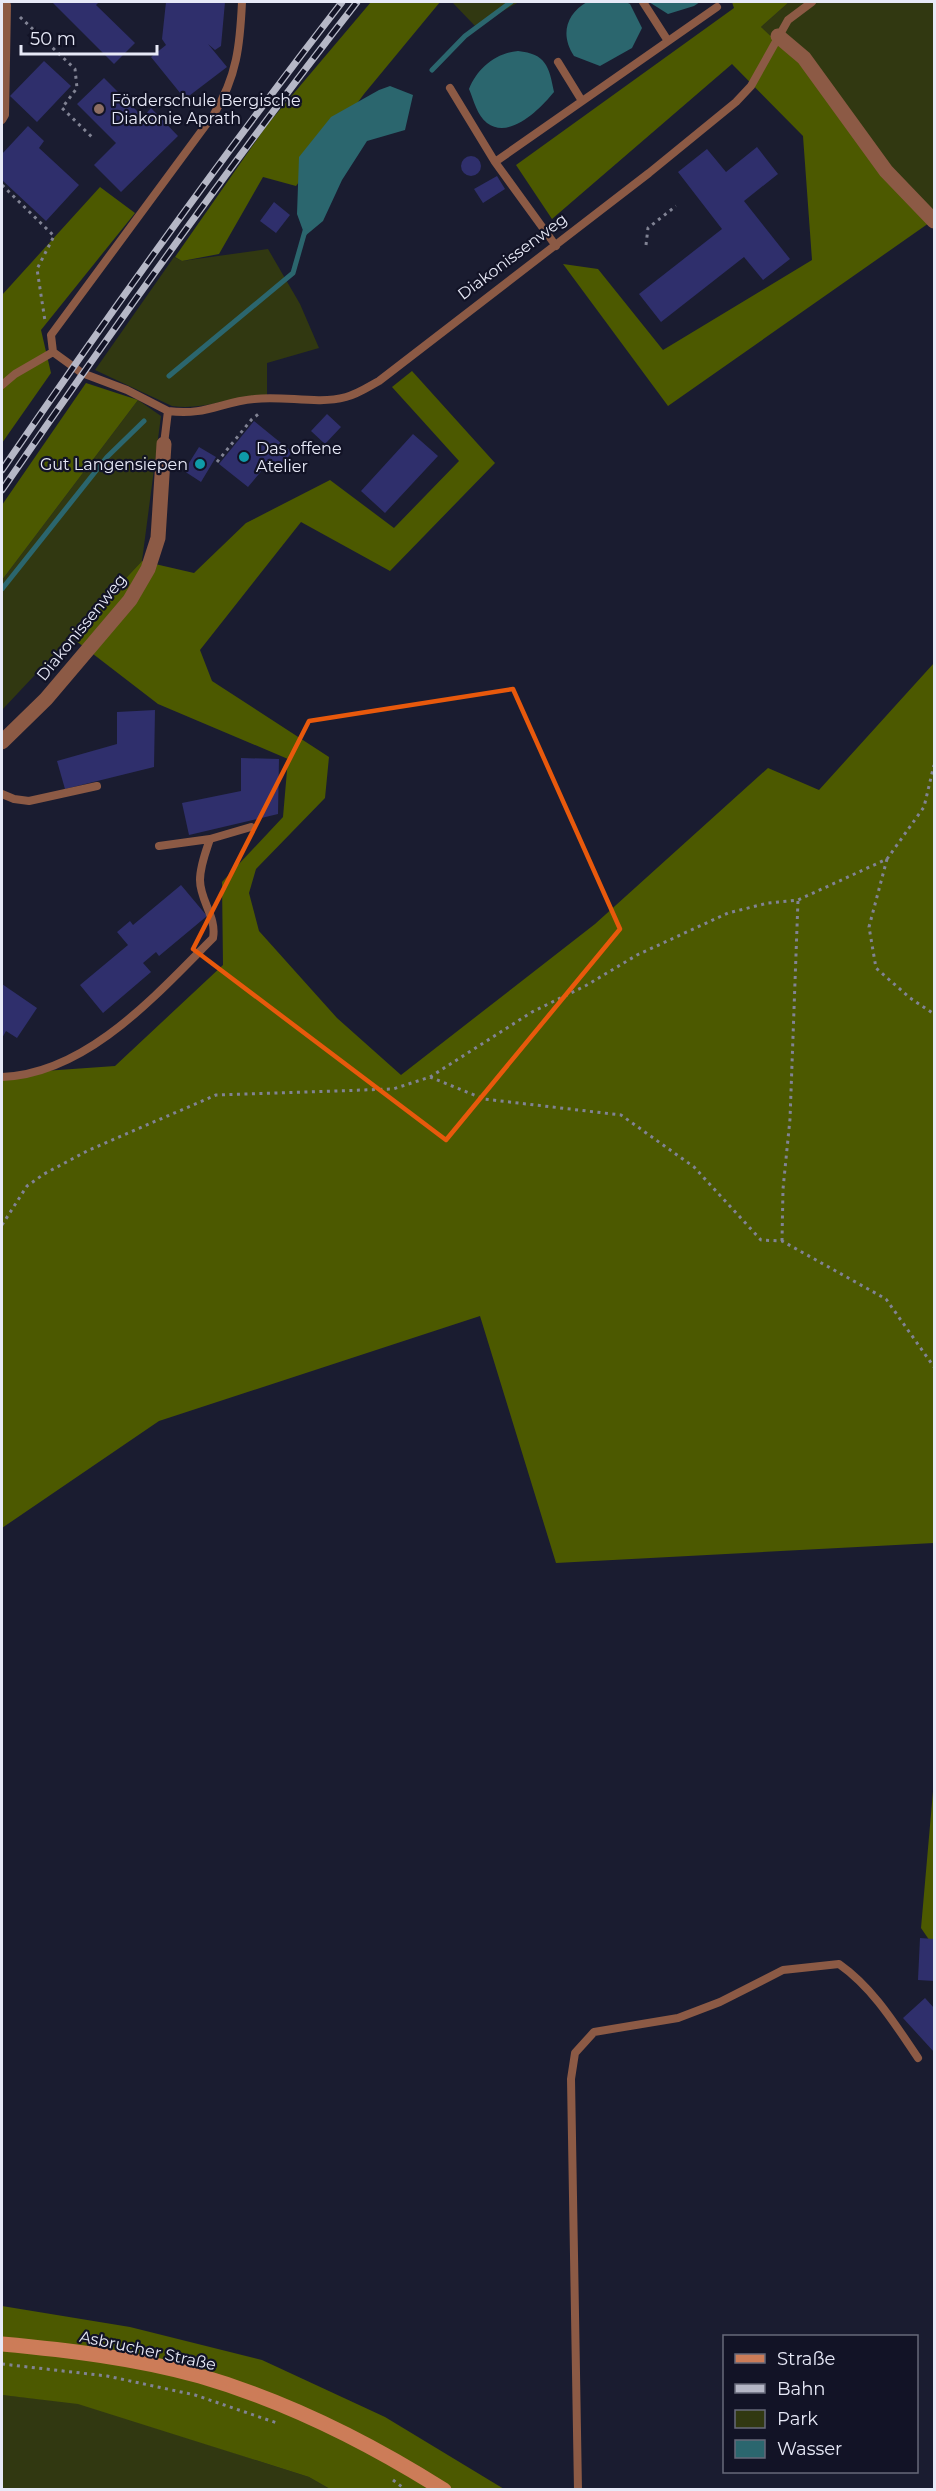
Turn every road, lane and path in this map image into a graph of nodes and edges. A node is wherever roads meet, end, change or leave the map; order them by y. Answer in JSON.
{"nodes":[{"id":1,"x":242,"y":2,"type":"edge"},
{"id":2,"x":643,"y":2,"type":"edge"},
{"id":3,"x":812,"y":2,"type":"edge"},
{"id":4,"x":5,"y":3,"type":"edge"},
{"id":5,"x":717,"y":7,"type":"dead end"},
{"id":6,"x":778,"y":36,"type":"junction"},
{"id":7,"x":668,"y":41,"type":"junction"},
{"id":8,"x":558,"y":62,"type":"dead end"},
{"id":9,"x":450,"y":88,"type":"dead end"},
{"id":10,"x":582,"y":101,"type":"junction"},
{"id":11,"x":2,"y":120,"type":"edge"},
{"id":12,"x":94,"y":139,"type":"dead end"},
{"id":13,"x":495,"y":162,"type":"junction"},
{"id":14,"x":2,"y":185,"type":"edge"},
{"id":15,"x":676,"y":206,"type":"dead end"},
{"id":16,"x":934,"y":221,"type":"edge"},
{"id":17,"x":646,"y":245,"type":"dead end"},
{"id":18,"x":556,"y":246,"type":"junction"},
{"id":19,"x":46,"y":325,"type":"dead end"},
{"id":20,"x":53,"y":352,"type":"junction"},
{"id":21,"x":2,"y":385,"type":"edge"},
{"id":22,"x":267,"y":397,"type":"junction"},
{"id":23,"x":168,"y":411,"type":"junction"},
{"id":24,"x":165,"y":444,"type":"joint"},
{"id":25,"x":217,"y":462,"type":"dead end"},
{"id":26,"x":2,"y":742,"type":"edge"},
{"id":27,"x":934,"y":765,"type":"edge"},
{"id":28,"x":97,"y":786,"type":"dead end"},
{"id":29,"x":2,"y":794,"type":"edge"},
{"id":30,"x":251,"y":827,"type":"dead end"},
{"id":31,"x":210,"y":838,"type":"junction"},
{"id":32,"x":159,"y":846,"type":"dead end"},
{"id":33,"x":887,"y":859,"type":"junction"},
{"id":34,"x":798,"y":900,"type":"junction"},
{"id":35,"x":934,"y":1014,"type":"edge"},
{"id":36,"x":2,"y":1077,"type":"edge"},
{"id":37,"x":430,"y":1077,"type":"junction"},
{"id":38,"x":2,"y":1225,"type":"edge"},
{"id":39,"x":782,"y":1241,"type":"junction"},
{"id":40,"x":934,"y":1367,"type":"edge"},
{"id":41,"x":918,"y":2058,"type":"dead end"},
{"id":42,"x":2,"y":2344,"type":"edge"},
{"id":43,"x":2,"y":2364,"type":"edge"},
{"id":44,"x":280,"y":2424,"type":"dead end"},
{"id":45,"x":387,"y":2476,"type":"dead end"},
{"id":46,"x":406,"y":2490,"type":"edge"},
{"id":47,"x":444,"y":2490,"type":"edge"},
{"id":48,"x":579,"y":2490,"type":"edge"}],
"edges":[{"from":1,"to":20,"type":"lane"},
{"from":2,"to":7,"type":"lane"},
{"from":3,"to":6,"type":"lane","name":"Diakonissenweg"},
{"from":4,"to":11,"type":"lane"},
{"from":4,"to":12,"type":"path"},
{"from":5,"to":7,"type":"lane"},
{"from":6,"to":16,"type":"street"},
{"from":6,"to":18,"type":"lane","name":"Diakonissenweg"},
{"from":7,"to":10,"type":"lane"},
{"from":8,"to":10,"type":"lane"},
{"from":9,"to":13,"type":"lane"},
{"from":10,"to":13,"type":"lane"},
{"from":13,"to":18,"type":"lane"},
{"from":14,"to":19,"type":"path"},
{"from":15,"to":17,"type":"path"},
{"from":18,"to":22,"type":"lane","name":"Diakonissenweg"},
{"from":20,"to":21,"type":"lane"},
{"from":20,"to":23,"type":"lane","name":"Diakonissenweg"},
{"from":22,"to":23,"type":"lane","name":"Diakonissenweg"},
{"from":22,"to":25,"type":"path"},
{"from":23,"to":24,"type":"lane","name":"Diakonissenweg"},
{"from":24,"to":26,"type":"street","name":"Diakonissenweg"},
{"from":27,"to":33,"type":"path"},
{"from":28,"to":29,"type":"lane"},
{"from":30,"to":31,"type":"lane"},
{"from":31,"to":32,"type":"lane"},
{"from":31,"to":36,"type":"lane"},
{"from":33,"to":34,"type":"path"},
{"from":33,"to":35,"type":"path"},
{"from":34,"to":37,"type":"path"},
{"from":34,"to":39,"type":"path"},
{"from":37,"to":38,"type":"path"},
{"from":37,"to":39,"type":"path"},
{"from":39,"to":40,"type":"path"},
{"from":41,"to":48,"type":"lane"},
{"from":42,"to":47,"type":"main road","name":"Asbrucher Straße"},
{"from":43,"to":44,"type":"path"},
{"from":45,"to":46,"type":"path"}]}
